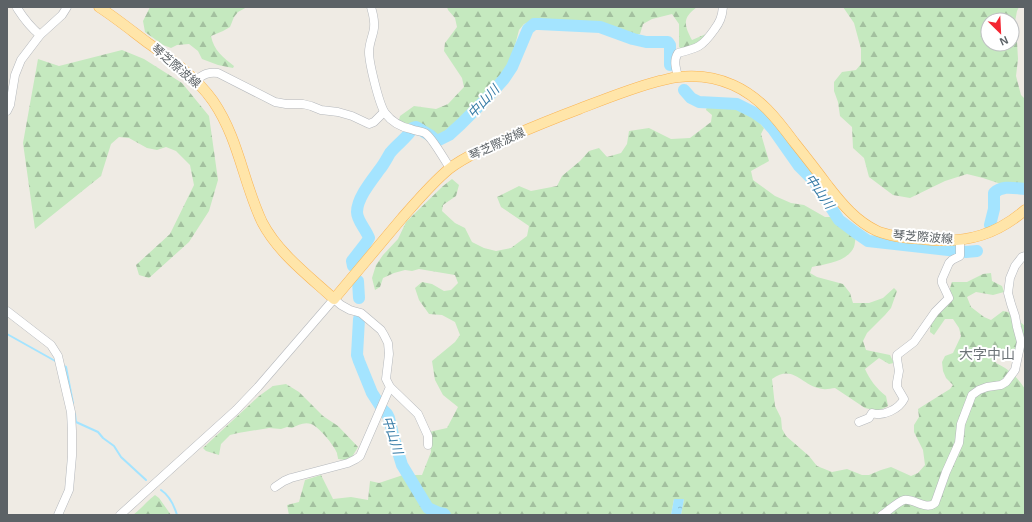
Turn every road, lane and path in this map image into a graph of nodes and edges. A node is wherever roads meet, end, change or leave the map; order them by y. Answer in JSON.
{"nodes":[{"id":1,"x":67,"y":7,"type":"edge"},
{"id":2,"x":99,"y":7,"type":"edge"},
{"id":3,"x":371,"y":7,"type":"edge"},
{"id":4,"x":723,"y":7,"type":"edge"},
{"id":5,"x":17,"y":8,"type":"edge"},
{"id":6,"x":40,"y":35,"type":"junction"},
{"id":7,"x":678,"y":77,"type":"junction"},
{"id":8,"x":196,"y":80,"type":"junction"},
{"id":9,"x":10,"y":92,"type":"edge"},
{"id":10,"x":7,"y":111,"type":"edge"},
{"id":11,"x":384,"y":112,"type":"junction"},
{"id":12,"x":450,"y":168,"type":"junction"},
{"id":13,"x":1025,"y":210,"type":"edge"},
{"id":14,"x":960,"y":240,"type":"junction"},
{"id":15,"x":1025,"y":256,"type":"edge"},
{"id":16,"x":334,"y":299,"type":"junction"},
{"id":17,"x":7,"y":311,"type":"edge"},
{"id":18,"x":390,"y":386,"type":"junction"},
{"id":19,"x":859,"y":422,"type":"dead end"},
{"id":20,"x":428,"y":445,"type":"dead end"},
{"id":21,"x":275,"y":488,"type":"dead end"},
{"id":22,"x":58,"y":515,"type":"edge"},
{"id":23,"x":120,"y":515,"type":"edge"},
{"id":24,"x":882,"y":515,"type":"edge"}],
"edges":[{"from":1,"to":6,"type":"street"},
{"from":2,"to":8,"type":"main road","name":"琴芝際波線"},
{"from":3,"to":11,"type":"street"},
{"from":4,"to":7,"type":"street"},
{"from":5,"to":6,"type":"street"},
{"from":6,"to":9,"type":"street"},
{"from":7,"to":12,"type":"main road","name":"琴芝際波線"},
{"from":7,"to":14,"type":"main road","name":"琴芝際波線"},
{"from":8,"to":11,"type":"street"},
{"from":8,"to":16,"type":"main road","name":"琴芝際波線"},
{"from":9,"to":10,"type":"street"},
{"from":11,"to":12,"type":"street"},
{"from":12,"to":16,"type":"main road","name":"琴芝際波線"},
{"from":13,"to":14,"type":"main road","name":"琴芝際波線"},
{"from":14,"to":19,"type":"street"},
{"from":15,"to":24,"type":"street"},
{"from":16,"to":18,"type":"street"},
{"from":16,"to":23,"type":"street"},
{"from":17,"to":22,"type":"street"},
{"from":18,"to":20,"type":"street"},
{"from":18,"to":21,"type":"street"}]}
